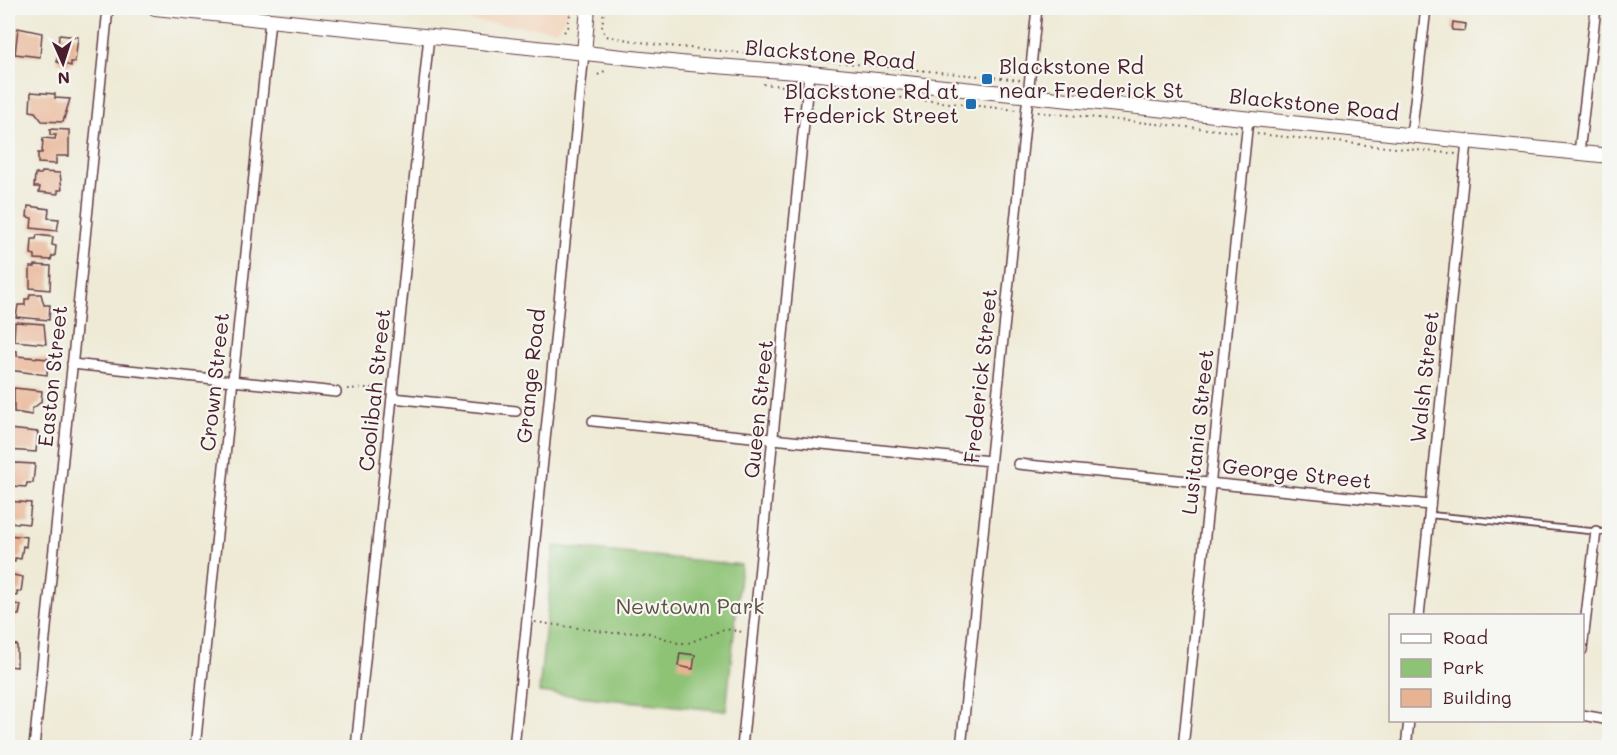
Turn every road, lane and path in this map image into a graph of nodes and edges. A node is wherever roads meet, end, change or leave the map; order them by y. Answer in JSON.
{"nodes":[{"id":1,"x":108,"y":8,"type":"edge"},
{"id":2,"x":155,"y":8,"type":"edge"},
{"id":3,"x":572,"y":8,"type":"edge"},
{"id":4,"x":588,"y":8,"type":"edge"},
{"id":5,"x":604,"y":8,"type":"edge"},
{"id":6,"x":1037,"y":8,"type":"edge"},
{"id":7,"x":1426,"y":8,"type":"edge"},
{"id":8,"x":1596,"y":8,"type":"edge"},
{"id":9,"x":270,"y":20,"type":"junction"},
{"id":10,"x":564,"y":32,"type":"dead end"},
{"id":11,"x":429,"y":36,"type":"junction"},
{"id":12,"x":584,"y":53,"type":"junction"},
{"id":13,"x":614,"y":68,"type":"dead end"},
{"id":14,"x":809,"y":73,"type":"junction"},
{"id":15,"x":598,"y":75,"type":"dead end"},
{"id":16,"x":1029,"y":81,"type":"junction"},
{"id":17,"x":763,"y":83,"type":"dead end"},
{"id":18,"x":808,"y":88,"type":"junction"},
{"id":19,"x":1027,"y":104,"type":"junction"},
{"id":20,"x":1248,"y":126,"type":"junction"},
{"id":21,"x":1411,"y":136,"type":"junction"},
{"id":22,"x":1466,"y":148,"type":"junction"},
{"id":23,"x":1579,"y":153,"type":"junction"},
{"id":24,"x":1610,"y":156,"type":"edge"},
{"id":25,"x":72,"y":364,"type":"junction"},
{"id":26,"x":233,"y":381,"type":"junction"},
{"id":27,"x":394,"y":387,"type":"junction"},
{"id":28,"x":336,"y":392,"type":"joint"},
{"id":29,"x":393,"y":398,"type":"junction"},
{"id":30,"x":516,"y":411,"type":"dead end"},
{"id":31,"x":593,"y":421,"type":"dead end"},
{"id":32,"x":774,"y":440,"type":"junction"},
{"id":33,"x":990,"y":461,"type":"junction"},
{"id":34,"x":1018,"y":464,"type":"dead end"},
{"id":35,"x":1210,"y":483,"type":"junction"},
{"id":36,"x":1430,"y":510,"type":"junction"},
{"id":37,"x":1596,"y":531,"type":"junction"},
{"id":38,"x":1610,"y":533,"type":"edge"},
{"id":39,"x":1419,"y":614,"type":"edge"},
{"id":40,"x":528,"y":621,"type":"junction"},
{"id":41,"x":755,"y":633,"type":"junction"},
{"id":42,"x":1584,"y":634,"type":"edge"},
{"id":43,"x":1584,"y":715,"type":"edge"},
{"id":44,"x":1610,"y":720,"type":"edge"},
{"id":45,"x":1409,"y":722,"type":"edge"},
{"id":46,"x":34,"y":747,"type":"edge"},
{"id":47,"x":195,"y":747,"type":"edge"},
{"id":48,"x":356,"y":747,"type":"edge"},
{"id":49,"x":514,"y":747,"type":"edge"},
{"id":50,"x":742,"y":747,"type":"edge"},
{"id":51,"x":961,"y":747,"type":"edge"},
{"id":52,"x":1183,"y":747,"type":"edge"},
{"id":53,"x":1406,"y":747,"type":"edge"}],
"edges":[{"from":1,"to":25,"type":"street","name":"Easton Street"},
{"from":2,"to":9,"type":"main road","name":"Blackstone Road"},
{"from":3,"to":10,"type":"path"},
{"from":4,"to":12,"type":"main road","name":"Grange Road"},
{"from":5,"to":16,"type":"path"},
{"from":6,"to":16,"type":"street","name":"Frederick Street"},
{"from":7,"to":21,"type":"street"},
{"from":8,"to":23,"type":"street"},
{"from":9,"to":11,"type":"main road","name":"Blackstone Road"},
{"from":9,"to":26,"type":"street","name":"Crown Street"},
{"from":11,"to":12,"type":"main road","name":"Blackstone Road"},
{"from":11,"to":27,"type":"street","name":"Coolibah Street"},
{"from":12,"to":14,"type":"main road","name":"Blackstone Road"},
{"from":12,"to":40,"type":"street","name":"Grange Road"},
{"from":13,"to":15,"type":"path"},
{"from":14,"to":18,"type":"street","name":"Queen Street"},
{"from":14,"to":19,"type":"main road","name":"Blackstone Road"},
{"from":16,"to":19,"type":"street","name":"Frederick Street"},
{"from":17,"to":18,"type":"path"},
{"from":18,"to":19,"type":"path"},
{"from":18,"to":32,"type":"street","name":"Queen Street"},
{"from":19,"to":20,"type":"main road","name":"Blackstone Road"},
{"from":19,"to":20,"type":"path"},
{"from":19,"to":33,"type":"street","name":"Frederick Street"},
{"from":20,"to":21,"type":"main road","name":"Blackstone Road"},
{"from":20,"to":22,"type":"path"},
{"from":20,"to":35,"type":"street","name":"Lusitania Street"},
{"from":21,"to":22,"type":"main road","name":"Blackstone Road"},
{"from":22,"to":23,"type":"main road","name":"Blackstone Road"},
{"from":22,"to":36,"type":"street","name":"Walsh Street"},
{"from":23,"to":24,"type":"main road","name":"Blackstone Road"},
{"from":25,"to":26,"type":"street"},
{"from":25,"to":46,"type":"street","name":"Easton Street"},
{"from":26,"to":28,"type":"street"},
{"from":26,"to":47,"type":"street","name":"Crown Street"},
{"from":27,"to":28,"type":"path"},
{"from":27,"to":29,"type":"street","name":"Coolibah Street"},
{"from":29,"to":30,"type":"street"},
{"from":29,"to":48,"type":"street","name":"Coolibah Street"},
{"from":31,"to":32,"type":"street"},
{"from":32,"to":33,"type":"street"},
{"from":32,"to":41,"type":"street","name":"Queen Street"},
{"from":33,"to":51,"type":"street","name":"Frederick Street"},
{"from":34,"to":35,"type":"street","name":"George Street"},
{"from":35,"to":36,"type":"street","name":"George Street"},
{"from":35,"to":52,"type":"street","name":"Lusitania Street"},
{"from":36,"to":37,"type":"lane"},
{"from":36,"to":39,"type":"street","name":"Walsh Street"},
{"from":37,"to":38,"type":"lane"},
{"from":37,"to":42,"type":"street"},
{"from":40,"to":41,"type":"path"},
{"from":40,"to":49,"type":"street","name":"Grange Road"},
{"from":41,"to":50,"type":"street","name":"Queen Street"},
{"from":43,"to":44,"type":"street"},
{"from":45,"to":53,"type":"street"}]}
